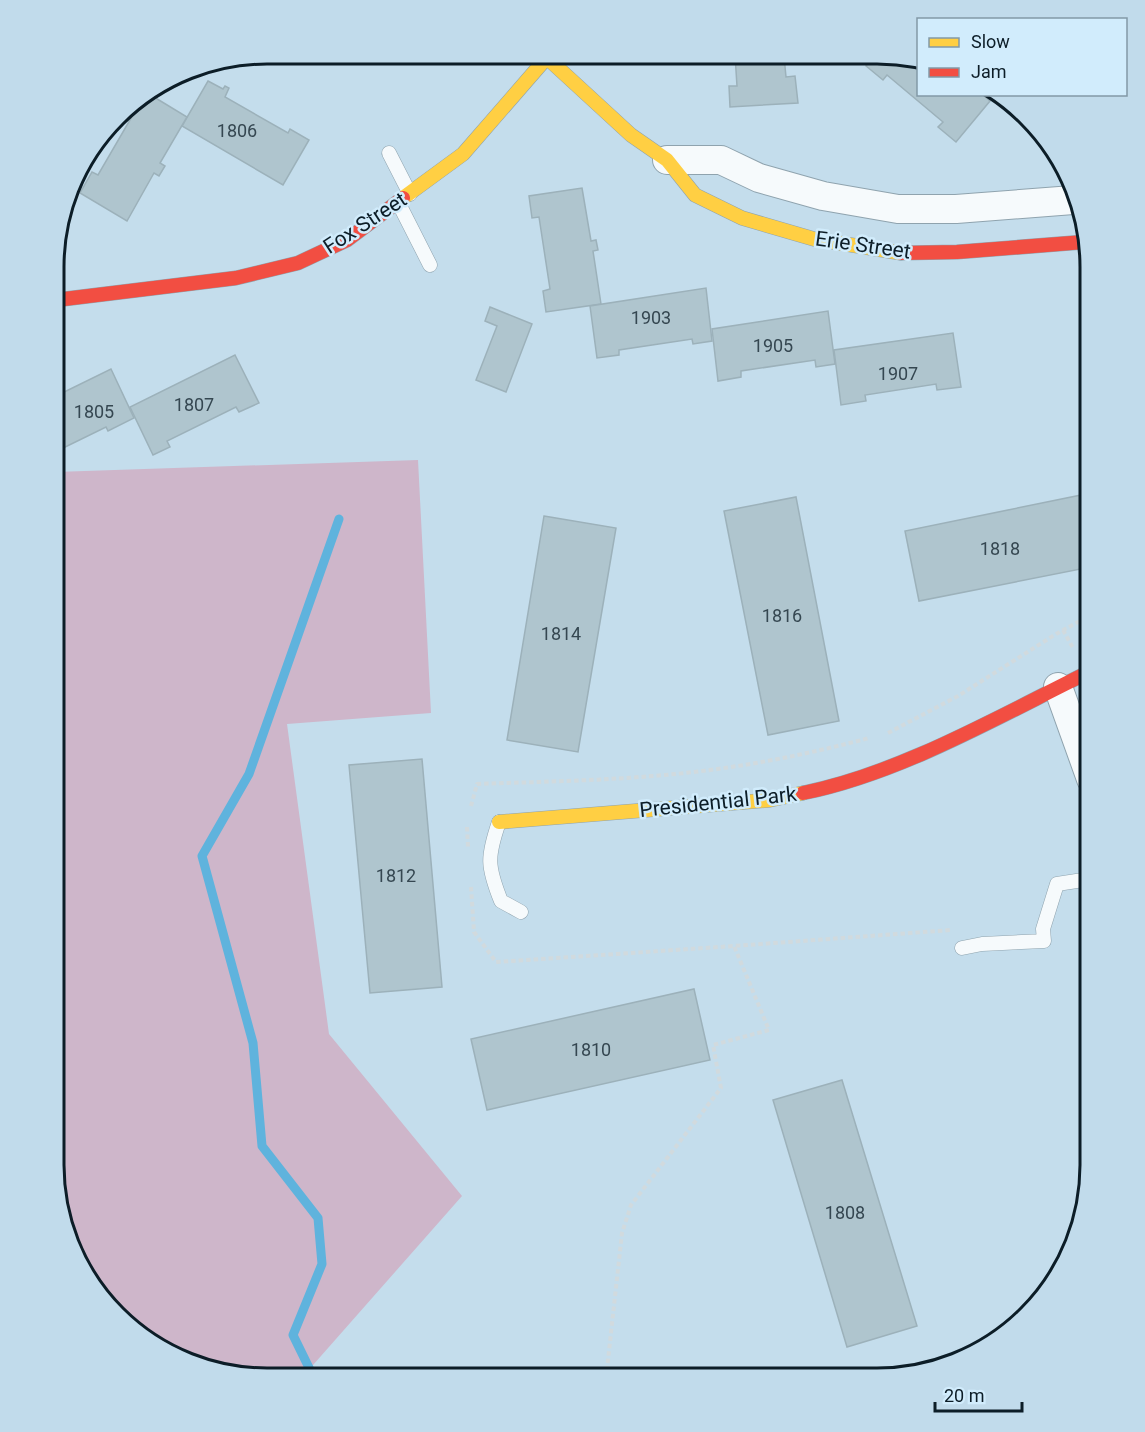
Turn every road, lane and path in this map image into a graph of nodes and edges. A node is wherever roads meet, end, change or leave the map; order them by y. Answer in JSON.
{"nodes":[{"id":1,"x":540,"y":64,"type":"edge"},
{"id":2,"x":556,"y":64,"type":"edge"},
{"id":3,"x":389,"y":153,"type":"dead end"},
{"id":4,"x":667,"y":160,"type":"junction"},
{"id":5,"x":743,"y":170,"type":"junction"},
{"id":6,"x":404,"y":198,"type":"junction"},
{"id":7,"x":1069,"y":200,"type":"edge"},
{"id":8,"x":727,"y":210,"type":"junction"},
{"id":9,"x":1079,"y":242,"type":"edge"},
{"id":10,"x":430,"y":265,"type":"dead end"},
{"id":11,"x":64,"y":299,"type":"edge"},
{"id":12,"x":1080,"y":676,"type":"edge"},
{"id":13,"x":1058,"y":687,"type":"junction"},
{"id":14,"x":1080,"y":748,"type":"edge"},
{"id":15,"x":499,"y":822,"type":"joint"},
{"id":16,"x":1080,"y":880,"type":"edge"},
{"id":17,"x":521,"y":912,"type":"dead end"},
{"id":18,"x":961,"y":929,"type":"dead end"},
{"id":19,"x":962,"y":948,"type":"dead end"},
{"id":20,"x":607,"y":1367,"type":"edge"}],
"edges":[{"from":1,"to":6,"type":"street","name":"Fox Street"},
{"from":2,"to":4,"type":"street","name":"Erie Street"},
{"from":3,"to":6,"type":"lane"},
{"from":4,"to":5,"type":"street","name":"Erie Street"},
{"from":4,"to":8,"type":"street","name":"Erie Street"},
{"from":5,"to":7,"type":"street","name":"Erie Street"},
{"from":5,"to":8,"type":"street"},
{"from":6,"to":10,"type":"lane"},
{"from":6,"to":11,"type":"street","name":"Fox Street"},
{"from":8,"to":9,"type":"street","name":"Erie Street"},
{"from":12,"to":13,"type":"street","name":"Presidential Park"},
{"from":13,"to":14,"type":"street"},
{"from":13,"to":15,"type":"street","name":"Presidential Park"},
{"from":15,"to":17,"type":"lane"},
{"from":16,"to":19,"type":"lane"},
{"from":18,"to":20,"type":"path"}]}
